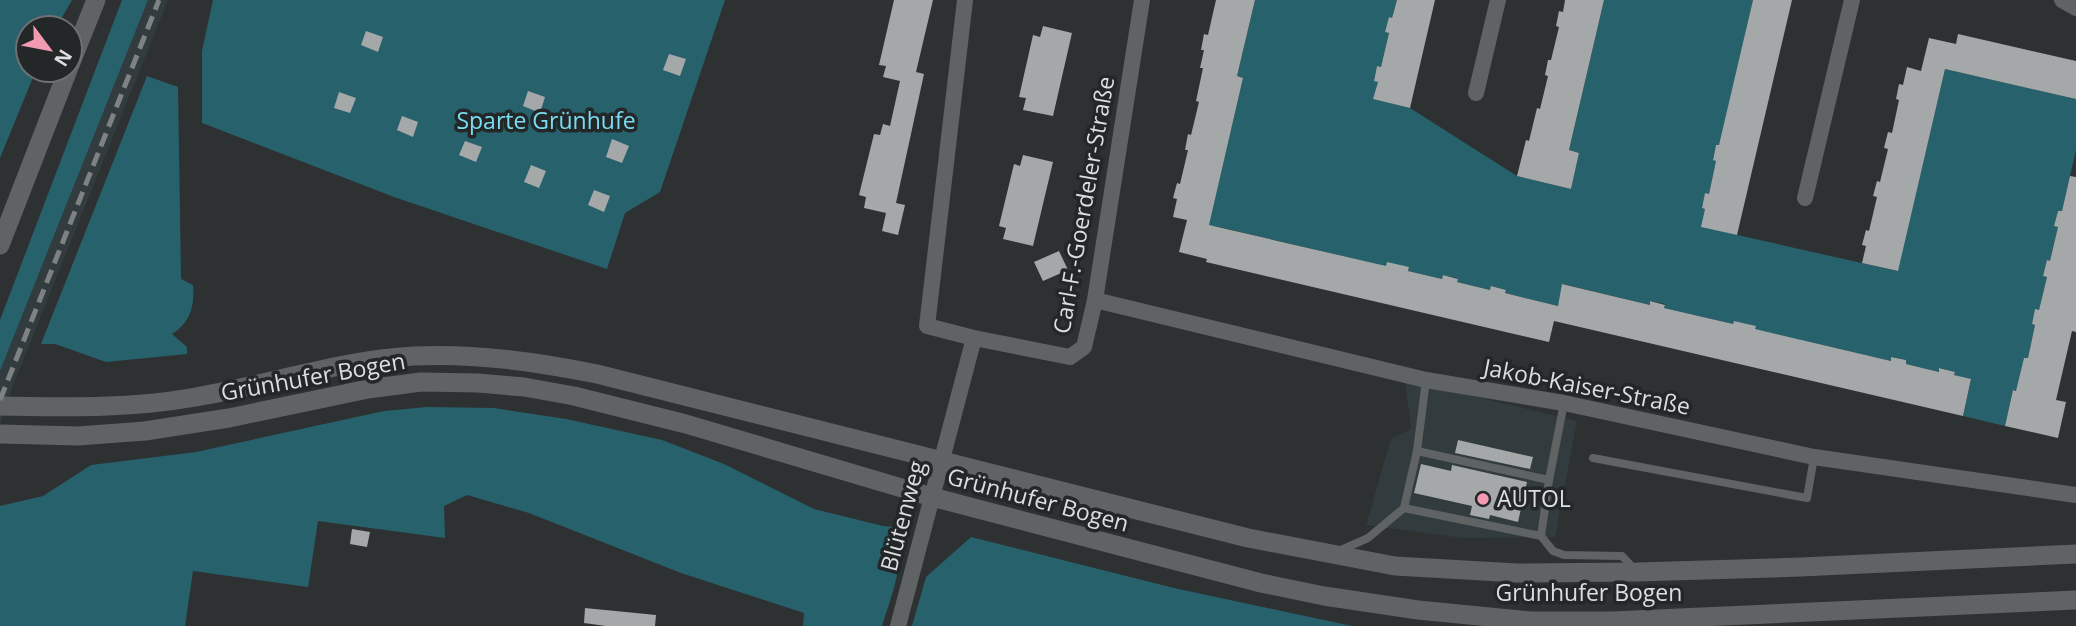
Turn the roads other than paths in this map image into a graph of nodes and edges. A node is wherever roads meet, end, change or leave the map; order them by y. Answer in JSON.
{"nodes":[{"id":1,"x":96,"y":0,"type":"edge"},
{"id":2,"x":965,"y":0,"type":"edge"},
{"id":3,"x":1142,"y":0,"type":"edge"},
{"id":4,"x":1498,"y":0,"type":"edge"},
{"id":5,"x":1852,"y":0,"type":"edge"},
{"id":6,"x":2062,"y":0,"type":"edge"},
{"id":7,"x":2076,"y":8,"type":"edge"},
{"id":8,"x":84,"y":30,"type":"edge"},
{"id":9,"x":63,"y":84,"type":"edge"},
{"id":10,"x":1476,"y":93,"type":"dead end"},
{"id":11,"x":1805,"y":198,"type":"dead end"},
{"id":12,"x":0,"y":245,"type":"edge"},
{"id":13,"x":1095,"y":300,"type":"junction"},
{"id":14,"x":974,"y":338,"type":"junction"},
{"id":15,"x":1426,"y":380,"type":"junction"},
{"id":16,"x":1564,"y":403,"type":"junction"},
{"id":17,"x":0,"y":406,"type":"edge"},
{"id":18,"x":0,"y":434,"type":"edge"},
{"id":19,"x":1417,"y":451,"type":"junction"},
{"id":20,"x":1814,"y":457,"type":"junction"},
{"id":21,"x":1593,"y":458,"type":"dead end"},
{"id":22,"x":941,"y":462,"type":"junction"},
{"id":23,"x":1549,"y":480,"type":"junction"},
{"id":24,"x":2076,"y":495,"type":"edge"},
{"id":25,"x":932,"y":497,"type":"junction"},
{"id":26,"x":1404,"y":508,"type":"junction"},
{"id":27,"x":1541,"y":536,"type":"junction"},
{"id":28,"x":2076,"y":554,"type":"edge"},
{"id":29,"x":1330,"y":555,"type":"junction"},
{"id":30,"x":1637,"y":572,"type":"junction"},
{"id":31,"x":2076,"y":600,"type":"edge"},
{"id":32,"x":1611,"y":624,"type":"edge"},
{"id":33,"x":898,"y":626,"type":"edge"}],
"edges":[{"from":1,"to":8,"type":"main road"},
{"from":2,"to":14,"type":"street","name":"Carl-F.-Goerdeler-Straße"},
{"from":3,"to":13,"type":"street","name":"Carl-F.-Goerdeler-Straße"},
{"from":4,"to":10,"type":"street"},
{"from":5,"to":11,"type":"street"},
{"from":6,"to":7,"type":"street"},
{"from":9,"to":12,"type":"main road"},
{"from":13,"to":14,"type":"street","name":"Carl-F.-Goerdeler-Straße"},
{"from":13,"to":15,"type":"street","name":"Jakob-Kaiser-Straße"},
{"from":14,"to":22,"type":"street","name":"Blütenweg"},
{"from":15,"to":16,"type":"street","name":"Jakob-Kaiser-Straße"},
{"from":15,"to":19,"type":"lane"},
{"from":16,"to":20,"type":"street","name":"Jakob-Kaiser-Straße"},
{"from":16,"to":23,"type":"lane"},
{"from":17,"to":22,"type":"main road","name":"Grünhufer Bogen"},
{"from":18,"to":25,"type":"main road","name":"Grünhufer Bogen"},
{"from":19,"to":23,"type":"lane"},
{"from":19,"to":26,"type":"lane"},
{"from":20,"to":21,"type":"lane"},
{"from":20,"to":24,"type":"street","name":"Jakob-Kaiser-Straße"},
{"from":22,"to":25,"type":"street","name":"Blütenweg"},
{"from":22,"to":29,"type":"main road","name":"Grünhufer Bogen"},
{"from":23,"to":27,"type":"lane"},
{"from":25,"to":32,"type":"main road","name":"Grünhufer Bogen"},
{"from":25,"to":33,"type":"street","name":"Blütenweg"},
{"from":26,"to":27,"type":"lane"},
{"from":26,"to":29,"type":"lane"},
{"from":27,"to":30,"type":"lane"},
{"from":28,"to":30,"type":"main road","name":"Grünhufer Bogen"},
{"from":29,"to":30,"type":"main road","name":"Grünhufer Bogen"},
{"from":31,"to":32,"type":"main road","name":"Grünhufer Bogen"}]}
